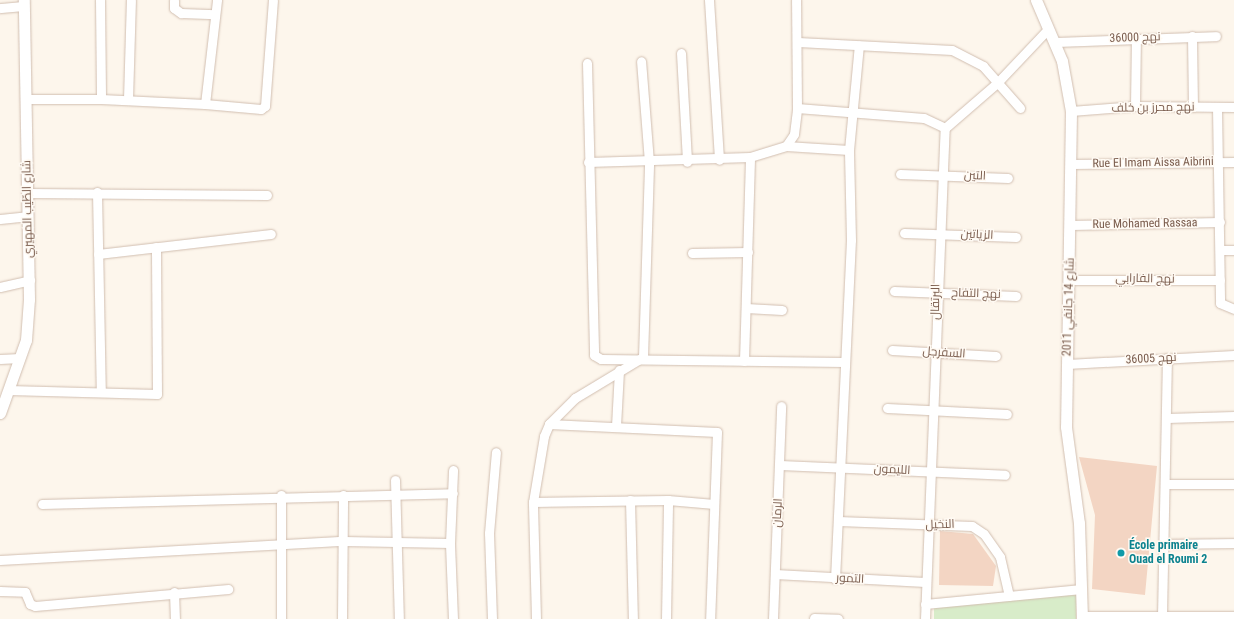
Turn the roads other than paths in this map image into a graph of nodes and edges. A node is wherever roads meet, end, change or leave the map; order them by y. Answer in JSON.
{"nodes":[{"id":1,"x":100,"y":0,"type":"edge"},
{"id":2,"x":131,"y":0,"type":"edge"},
{"id":3,"x":174,"y":0,"type":"edge"},
{"id":4,"x":217,"y":0,"type":"edge"},
{"id":5,"x":273,"y":0,"type":"edge"},
{"id":6,"x":709,"y":0,"type":"edge"},
{"id":7,"x":796,"y":0,"type":"edge"},
{"id":8,"x":1036,"y":0,"type":"edge"},
{"id":9,"x":24,"y":3,"type":"edge"},
{"id":10,"x":0,"y":8,"type":"edge"},
{"id":11,"x":215,"y":14,"type":"junction"},
{"id":12,"x":1048,"y":30,"type":"junction"},
{"id":13,"x":1192,"y":36,"type":"junction"},
{"id":14,"x":1216,"y":36,"type":"dead end"},
{"id":15,"x":1136,"y":38,"type":"junction"},
{"id":16,"x":798,"y":42,"type":"junction"},
{"id":17,"x":1054,"y":42,"type":"junction"},
{"id":18,"x":859,"y":45,"type":"junction"},
{"id":19,"x":681,"y":53,"type":"dead end"},
{"id":20,"x":641,"y":61,"type":"dead end"},
{"id":21,"x":587,"y":63,"type":"dead end"},
{"id":22,"x":997,"y":83,"type":"junction"},
{"id":23,"x":25,"y":99,"type":"junction"},
{"id":24,"x":101,"y":99,"type":"junction"},
{"id":25,"x":128,"y":99,"type":"junction"},
{"id":26,"x":205,"y":104,"type":"junction"},
{"id":27,"x":1135,"y":106,"type":"junction"},
{"id":28,"x":1193,"y":107,"type":"junction"},
{"id":29,"x":1217,"y":107,"type":"junction"},
{"id":30,"x":1234,"y":107,"type":"edge"},
{"id":31,"x":798,"y":108,"type":"junction"},
{"id":32,"x":1020,"y":108,"type":"dead end"},
{"id":33,"x":1071,"y":111,"type":"junction"},
{"id":34,"x":853,"y":113,"type":"junction"},
{"id":35,"x":945,"y":128,"type":"junction"},
{"id":36,"x":786,"y":146,"type":"junction"},
{"id":37,"x":849,"y":150,"type":"junction"},
{"id":38,"x":750,"y":157,"type":"junction"},
{"id":39,"x":719,"y":160,"type":"junction"},
{"id":40,"x":588,"y":162,"type":"junction"},
{"id":41,"x":649,"y":162,"type":"junction"},
{"id":42,"x":687,"y":162,"type":"junction"},
{"id":43,"x":1218,"y":162,"type":"junction"},
{"id":44,"x":1234,"y":162,"type":"edge"},
{"id":45,"x":1072,"y":164,"type":"junction"},
{"id":46,"x":900,"y":174,"type":"dead end"},
{"id":47,"x":941,"y":174,"type":"junction"},
{"id":48,"x":1008,"y":178,"type":"dead end"},
{"id":49,"x":97,"y":192,"type":"junction"},
{"id":50,"x":28,"y":193,"type":"junction"},
{"id":51,"x":268,"y":195,"type":"dead end"},
{"id":52,"x":27,"y":216,"type":"junction"},
{"id":53,"x":0,"y":219,"type":"edge"},
{"id":54,"x":1220,"y":222,"type":"junction"},
{"id":55,"x":1071,"y":225,"type":"junction"},
{"id":56,"x":904,"y":233,"type":"dead end"},
{"id":57,"x":271,"y":234,"type":"dead end"},
{"id":58,"x":939,"y":234,"type":"junction"},
{"id":59,"x":1016,"y":237,"type":"dead end"},
{"id":60,"x":156,"y":247,"type":"junction"},
{"id":61,"x":1221,"y":250,"type":"junction"},
{"id":62,"x":1234,"y":250,"type":"edge"},
{"id":63,"x":748,"y":252,"type":"junction"},
{"id":64,"x":692,"y":253,"type":"dead end"},
{"id":65,"x":98,"y":254,"type":"junction"},
{"id":66,"x":30,"y":280,"type":"junction"},
{"id":67,"x":1070,"y":280,"type":"junction"},
{"id":68,"x":1220,"y":280,"type":"junction"},
{"id":69,"x":0,"y":287,"type":"edge"},
{"id":70,"x":894,"y":291,"type":"dead end"},
{"id":71,"x":936,"y":292,"type":"junction"},
{"id":72,"x":1016,"y":296,"type":"dead end"},
{"id":73,"x":746,"y":308,"type":"junction"},
{"id":74,"x":1234,"y":309,"type":"edge"},
{"id":75,"x":782,"y":310,"type":"dead end"},
{"id":76,"x":892,"y":350,"type":"dead end"},
{"id":77,"x":935,"y":351,"type":"junction"},
{"id":78,"x":996,"y":356,"type":"dead end"},
{"id":79,"x":1234,"y":356,"type":"edge"},
{"id":80,"x":643,"y":357,"type":"junction"},
{"id":81,"x":20,"y":358,"type":"junction"},
{"id":82,"x":1167,"y":358,"type":"junction"},
{"id":83,"x":0,"y":359,"type":"edge"},
{"id":84,"x":744,"y":361,"type":"junction"},
{"id":85,"x":844,"y":362,"type":"junction"},
{"id":86,"x":1067,"y":364,"type":"junction"},
{"id":87,"x":619,"y":370,"type":"junction"},
{"id":88,"x":8,"y":390,"type":"junction"},
{"id":89,"x":101,"y":392,"type":"junction"},
{"id":90,"x":2,"y":402,"type":"edge"},
{"id":91,"x":781,"y":406,"type":"dead end"},
{"id":92,"x":887,"y":408,"type":"dead end"},
{"id":93,"x":0,"y":413,"type":"edge"},
{"id":94,"x":934,"y":413,"type":"junction"},
{"id":95,"x":1007,"y":414,"type":"dead end"},
{"id":96,"x":1234,"y":416,"type":"edge"},
{"id":97,"x":1167,"y":418,"type":"junction"},
{"id":98,"x":549,"y":424,"type":"junction"},
{"id":99,"x":616,"y":426,"type":"junction"},
{"id":100,"x":496,"y":452,"type":"dead end"},
{"id":101,"x":780,"y":465,"type":"junction"},
{"id":102,"x":840,"y":467,"type":"junction"},
{"id":103,"x":453,"y":470,"type":"dead end"},
{"id":104,"x":930,"y":472,"type":"junction"},
{"id":105,"x":1005,"y":476,"type":"dead end"},
{"id":106,"x":395,"y":480,"type":"dead end"},
{"id":107,"x":1166,"y":484,"type":"junction"},
{"id":108,"x":1234,"y":484,"type":"edge"},
{"id":109,"x":397,"y":492,"type":"junction"},
{"id":110,"x":452,"y":493,"type":"junction"},
{"id":111,"x":281,"y":495,"type":"junction"},
{"id":112,"x":343,"y":495,"type":"junction"},
{"id":113,"x":630,"y":500,"type":"junction"},
{"id":114,"x":668,"y":500,"type":"junction"},
{"id":115,"x":533,"y":502,"type":"junction"},
{"id":116,"x":42,"y":504,"type":"dead end"},
{"id":117,"x":714,"y":504,"type":"junction"},
{"id":118,"x":838,"y":521,"type":"junction"},
{"id":119,"x":928,"y":526,"type":"junction"},
{"id":120,"x":343,"y":541,"type":"junction"},
{"id":121,"x":399,"y":541,"type":"junction"},
{"id":122,"x":283,"y":543,"type":"junction"},
{"id":123,"x":450,"y":543,"type":"junction"},
{"id":124,"x":1234,"y":543,"type":"edge"},
{"id":125,"x":1164,"y":544,"type":"junction"},
{"id":126,"x":0,"y":560,"type":"edge"},
{"id":127,"x":775,"y":574,"type":"junction"},
{"id":128,"x":835,"y":578,"type":"junction"},
{"id":129,"x":925,"y":582,"type":"junction"},
{"id":130,"x":228,"y":589,"type":"dead end"},
{"id":131,"x":1081,"y":589,"type":"junction"},
{"id":132,"x":0,"y":591,"type":"edge"},
{"id":133,"x":174,"y":592,"type":"junction"},
{"id":134,"x":1008,"y":596,"type":"junction"},
{"id":135,"x":925,"y":604,"type":"junction"},
{"id":136,"x":1162,"y":616,"type":"junction"},
{"id":137,"x":1234,"y":616,"type":"edge"},
{"id":138,"x":814,"y":618,"type":"edge"},
{"id":139,"x":1082,"y":618,"type":"edge"},
{"id":140,"x":175,"y":619,"type":"edge"},
{"id":141,"x":281,"y":619,"type":"edge"},
{"id":142,"x":342,"y":619,"type":"edge"},
{"id":143,"x":399,"y":619,"type":"edge"},
{"id":144,"x":453,"y":619,"type":"edge"},
{"id":145,"x":492,"y":619,"type":"edge"},
{"id":146,"x":536,"y":619,"type":"edge"},
{"id":147,"x":633,"y":619,"type":"edge"},
{"id":148,"x":666,"y":619,"type":"edge"},
{"id":149,"x":710,"y":619,"type":"edge"},
{"id":150,"x":773,"y":619,"type":"edge"},
{"id":151,"x":838,"y":619,"type":"edge"},
{"id":152,"x":925,"y":619,"type":"edge"}],
"edges":[{"from":1,"to":24,"type":"street"},
{"from":2,"to":25,"type":"street"},
{"from":3,"to":11,"type":"street"},
{"from":4,"to":11,"type":"street"},
{"from":5,"to":26,"type":"street"},
{"from":6,"to":39,"type":"street"},
{"from":7,"to":16,"type":"street"},
{"from":8,"to":12,"type":"street","name":"شارع 14 جانفي 2011"},
{"from":9,"to":10,"type":"street"},
{"from":9,"to":23,"type":"street","name":"شارع الطّيب المهيري"},
{"from":11,"to":26,"type":"street"},
{"from":12,"to":17,"type":"street","name":"شارع 14 جانفي 2011"},
{"from":12,"to":22,"type":"street"},
{"from":13,"to":14,"type":"street","name":"نهج 36000"},
{"from":13,"to":15,"type":"street","name":"نهج 36000"},
{"from":13,"to":28,"type":"street"},
{"from":15,"to":17,"type":"street","name":"نهج 36000"},
{"from":15,"to":27,"type":"street"},
{"from":16,"to":18,"type":"street"},
{"from":16,"to":31,"type":"street"},
{"from":17,"to":33,"type":"street","name":"شارع 14 جانفي 2011"},
{"from":18,"to":22,"type":"street"},
{"from":18,"to":34,"type":"street"},
{"from":19,"to":42,"type":"street"},
{"from":20,"to":41,"type":"street"},
{"from":21,"to":40,"type":"street"},
{"from":22,"to":32,"type":"street"},
{"from":22,"to":35,"type":"street"},
{"from":23,"to":24,"type":"street"},
{"from":23,"to":50,"type":"street","name":"شارع الطّيب المهيري"},
{"from":24,"to":25,"type":"street"},
{"from":25,"to":26,"type":"street"},
{"from":27,"to":28,"type":"street","name":"نهج محرز بن خلف"},
{"from":27,"to":33,"type":"street","name":"نهج محرز بن خلف"},
{"from":28,"to":29,"type":"street","name":"نهج محرز بن خلف"},
{"from":29,"to":30,"type":"street","name":"نهج محرز بن خلف"},
{"from":29,"to":43,"type":"street"},
{"from":31,"to":34,"type":"street"},
{"from":31,"to":36,"type":"street"},
{"from":33,"to":45,"type":"street","name":"شارع 14 جانفي 2011"},
{"from":34,"to":35,"type":"street"},
{"from":34,"to":37,"type":"street"},
{"from":35,"to":47,"type":"street","name":"البرتقال"},
{"from":36,"to":37,"type":"street"},
{"from":36,"to":38,"type":"street"},
{"from":37,"to":85,"type":"street"},
{"from":38,"to":39,"type":"street"},
{"from":38,"to":63,"type":"street"},
{"from":39,"to":42,"type":"street"},
{"from":40,"to":41,"type":"street"},
{"from":40,"to":80,"type":"street"},
{"from":41,"to":42,"type":"street"},
{"from":41,"to":80,"type":"street"},
{"from":43,"to":44,"type":"street","name":"Rue El Imam Aissa Aibrini"},
{"from":43,"to":45,"type":"street","name":"Rue El Imam Aissa Aibrini"},
{"from":43,"to":54,"type":"street"},
{"from":45,"to":55,"type":"street","name":"شارع 14 جانفي 2011"},
{"from":46,"to":47,"type":"street","name":"التين"},
{"from":47,"to":48,"type":"street","name":"التين"},
{"from":47,"to":58,"type":"street","name":"البرتقال"},
{"from":49,"to":50,"type":"street"},
{"from":49,"to":51,"type":"street"},
{"from":49,"to":65,"type":"street"},
{"from":50,"to":52,"type":"street","name":"شارع الطّيب المهيري"},
{"from":52,"to":53,"type":"street"},
{"from":52,"to":66,"type":"street","name":"شارع الطّيب المهيري"},
{"from":54,"to":55,"type":"street","name":"Rue Mohamed Rassaa"},
{"from":54,"to":61,"type":"street"},
{"from":55,"to":67,"type":"street","name":"شارع 14 جانفي 2011"},
{"from":56,"to":58,"type":"street","name":"الزياتين"},
{"from":57,"to":60,"type":"street"},
{"from":58,"to":59,"type":"street","name":"الزياتين"},
{"from":58,"to":71,"type":"street","name":"البرتقال"},
{"from":60,"to":65,"type":"street"},
{"from":60,"to":89,"type":"street"},
{"from":61,"to":62,"type":"street"},
{"from":61,"to":68,"type":"street"},
{"from":63,"to":64,"type":"street"},
{"from":63,"to":73,"type":"street"},
{"from":65,"to":89,"type":"street"},
{"from":66,"to":69,"type":"street"},
{"from":66,"to":81,"type":"street","name":"شارع الطّيب المهيري"},
{"from":67,"to":68,"type":"street","name":"نهج الفارابي"},
{"from":67,"to":86,"type":"street","name":"شارع 14 جانفي 2011"},
{"from":68,"to":74,"type":"street"},
{"from":70,"to":71,"type":"street","name":"نهج التفاح"},
{"from":71,"to":72,"type":"street","name":"نهج التفاح"},
{"from":71,"to":77,"type":"street","name":"البرتقال"},
{"from":73,"to":75,"type":"street"},
{"from":73,"to":84,"type":"street"},
{"from":76,"to":77,"type":"street","name":"السفرجل"},
{"from":77,"to":78,"type":"street","name":"السفرجل"},
{"from":77,"to":94,"type":"street","name":"البرتقال"},
{"from":79,"to":82,"type":"street","name":"نهج 36005"},
{"from":80,"to":84,"type":"street"},
{"from":80,"to":87,"type":"street"},
{"from":81,"to":83,"type":"street"},
{"from":81,"to":88,"type":"street","name":"شارع الطّيب المهيري"},
{"from":82,"to":86,"type":"street","name":"نهج 36005"},
{"from":82,"to":97,"type":"street"},
{"from":84,"to":85,"type":"street"},
{"from":85,"to":102,"type":"street"},
{"from":86,"to":131,"type":"street","name":"شارع 14 جانفي 2011"},
{"from":87,"to":98,"type":"street"},
{"from":87,"to":99,"type":"street"},
{"from":88,"to":89,"type":"street"},
{"from":88,"to":90,"type":"street","name":"شارع الطّيب المهيري"},
{"from":90,"to":93,"type":"street","name":"شارع الطّيب المهيري"},
{"from":91,"to":101,"type":"street","name":"الرمان"},
{"from":92,"to":94,"type":"street"},
{"from":94,"to":95,"type":"street"},
{"from":94,"to":104,"type":"street","name":"البرتقال"},
{"from":96,"to":97,"type":"street"},
{"from":97,"to":107,"type":"street"},
{"from":98,"to":99,"type":"street"},
{"from":98,"to":115,"type":"street"},
{"from":99,"to":117,"type":"street"},
{"from":100,"to":145,"type":"street"},
{"from":101,"to":102,"type":"street","name":"الليمون"},
{"from":101,"to":127,"type":"street","name":"الرمان"},
{"from":102,"to":104,"type":"street","name":"الليمون"},
{"from":102,"to":118,"type":"street"},
{"from":103,"to":110,"type":"street"},
{"from":104,"to":105,"type":"street","name":"الليمون"},
{"from":104,"to":119,"type":"street","name":"البرتقال"},
{"from":106,"to":109,"type":"street"},
{"from":107,"to":108,"type":"street"},
{"from":107,"to":125,"type":"street"},
{"from":109,"to":110,"type":"street"},
{"from":109,"to":112,"type":"street"},
{"from":109,"to":121,"type":"street"},
{"from":110,"to":123,"type":"street"},
{"from":111,"to":112,"type":"street"},
{"from":111,"to":116,"type":"street"},
{"from":111,"to":122,"type":"street"},
{"from":112,"to":120,"type":"street"},
{"from":113,"to":114,"type":"street"},
{"from":113,"to":115,"type":"street"},
{"from":113,"to":147,"type":"street"},
{"from":114,"to":117,"type":"street"},
{"from":114,"to":148,"type":"street"},
{"from":115,"to":146,"type":"street"},
{"from":117,"to":149,"type":"street"},
{"from":118,"to":119,"type":"street","name":"النخيل"},
{"from":118,"to":128,"type":"street"},
{"from":119,"to":129,"type":"street","name":"البرتقال"},
{"from":119,"to":134,"type":"street","name":"النخيل"},
{"from":120,"to":121,"type":"street"},
{"from":120,"to":122,"type":"street"},
{"from":120,"to":142,"type":"street"},
{"from":121,"to":123,"type":"street"},
{"from":121,"to":143,"type":"street"},
{"from":122,"to":126,"type":"street"},
{"from":122,"to":141,"type":"street"},
{"from":123,"to":144,"type":"street"},
{"from":124,"to":125,"type":"street"},
{"from":125,"to":136,"type":"street"},
{"from":127,"to":128,"type":"street","name":"التمور"},
{"from":127,"to":150,"type":"street","name":"الرمان"},
{"from":128,"to":129,"type":"street","name":"التمور"},
{"from":129,"to":135,"type":"street","name":"البرتقال"},
{"from":130,"to":133,"type":"street"},
{"from":131,"to":134,"type":"street"},
{"from":131,"to":139,"type":"street","name":"شارع 14 جانفي 2011"},
{"from":132,"to":133,"type":"street"},
{"from":133,"to":140,"type":"street"},
{"from":134,"to":135,"type":"street"},
{"from":135,"to":152,"type":"street","name":"البرتقال"},
{"from":136,"to":137,"type":"street"},
{"from":136,"to":139,"type":"street"},
{"from":138,"to":151,"type":"street"}]}
